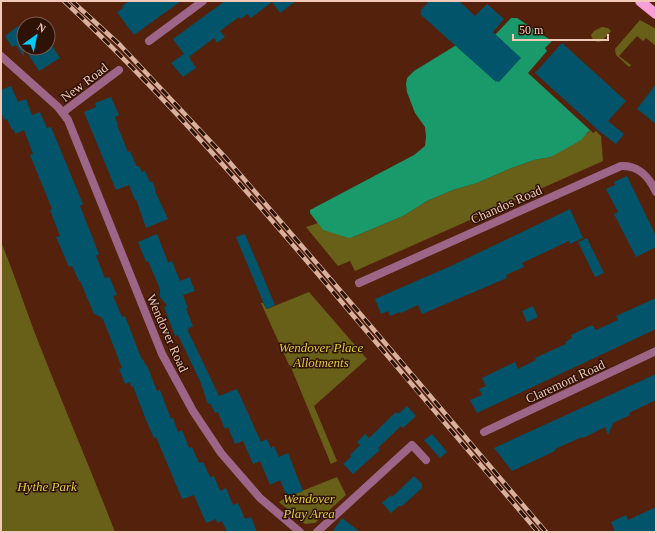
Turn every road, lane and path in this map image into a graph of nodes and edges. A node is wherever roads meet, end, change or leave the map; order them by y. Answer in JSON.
{"nodes":[{"id":1,"x":203,"y":1,"type":"edge"},
{"id":2,"x":640,"y":1,"type":"edge"},
{"id":3,"x":656,"y":14,"type":"edge"},
{"id":4,"x":149,"y":40,"type":"dead end"},
{"id":5,"x":1,"y":56,"type":"edge"},
{"id":6,"x":119,"y":70,"type":"dead end"},
{"id":7,"x":63,"y":112,"type":"junction"},
{"id":8,"x":656,"y":192,"type":"edge"},
{"id":9,"x":359,"y":283,"type":"dead end"},
{"id":10,"x":656,"y":351,"type":"edge"},
{"id":11,"x":484,"y":432,"type":"dead end"},
{"id":12,"x":426,"y":460,"type":"dead end"},
{"id":13,"x":300,"y":532,"type":"edge"},
{"id":14,"x":317,"y":532,"type":"edge"}],
"edges":[{"from":1,"to":4,"type":"street"},
{"from":2,"to":3,"type":"main road"},
{"from":5,"to":7,"type":"street"},
{"from":6,"to":7,"type":"street","name":"New Road"},
{"from":7,"to":13,"type":"street","name":"Wendover Road"},
{"from":8,"to":9,"type":"street","name":"Chandos Road"},
{"from":10,"to":11,"type":"street","name":"Claremont Road"},
{"from":12,"to":14,"type":"street"}]}
